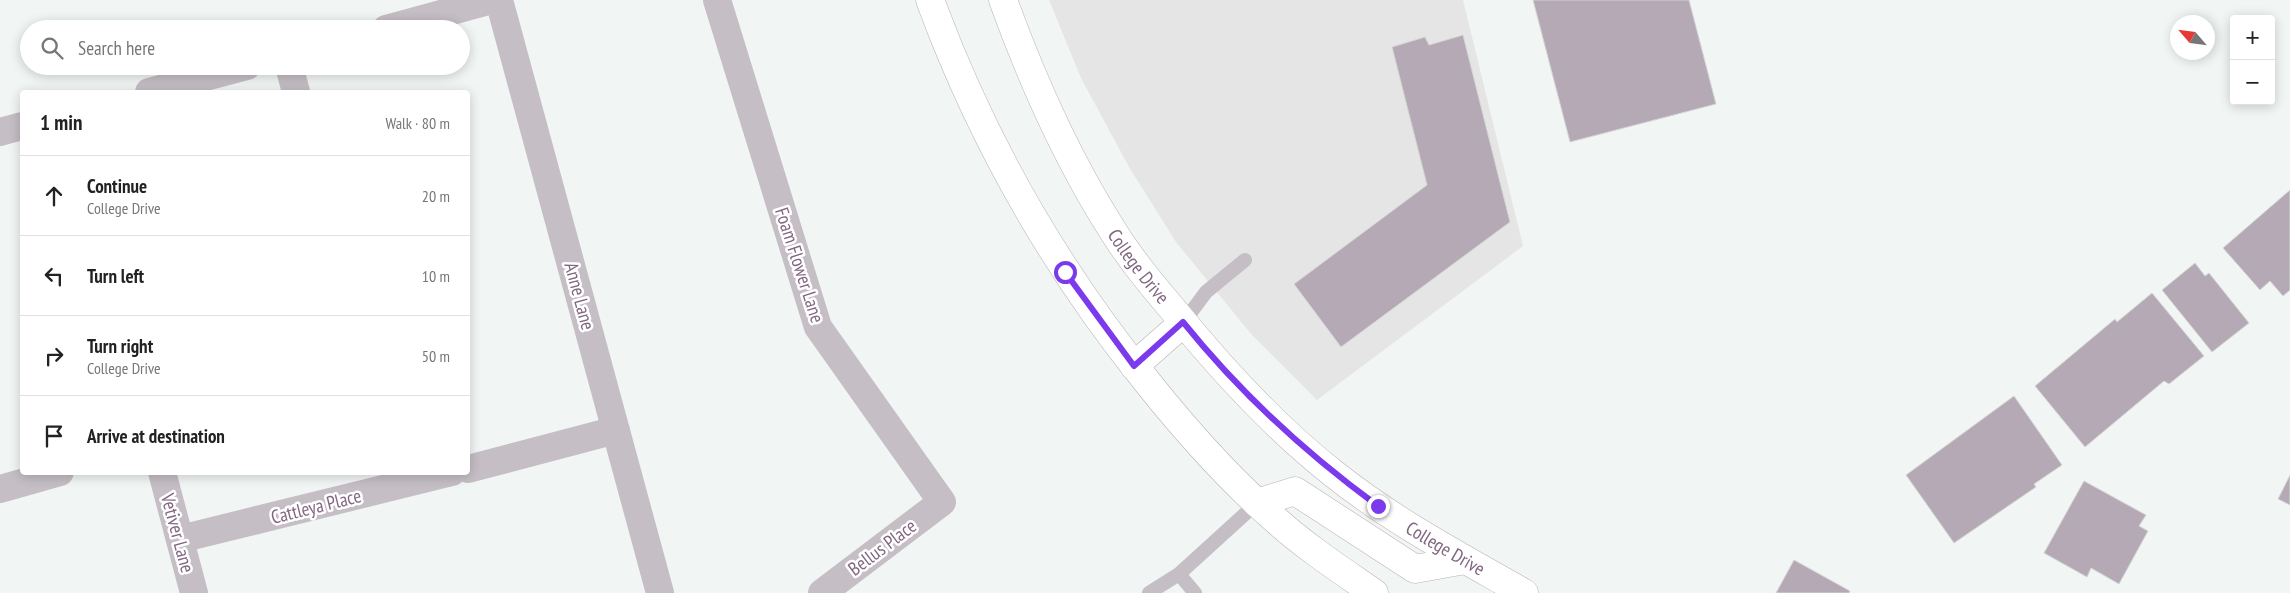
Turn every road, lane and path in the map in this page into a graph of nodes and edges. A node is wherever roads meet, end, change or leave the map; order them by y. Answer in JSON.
{"nodes":[{"id":1,"x":492,"y":0,"type":"edge"},
{"id":2,"x":499,"y":0,"type":"edge"},
{"id":3,"x":717,"y":0,"type":"edge"},
{"id":4,"x":930,"y":0,"type":"edge"},
{"id":5,"x":1003,"y":0,"type":"edge"},
{"id":6,"x":419,"y":20,"type":"edge"},
{"id":7,"x":213,"y":75,"type":"edge"},
{"id":8,"x":291,"y":75,"type":"edge"},
{"id":9,"x":157,"y":90,"type":"edge"},
{"id":10,"x":295,"y":90,"type":"edge"},
{"id":11,"x":20,"y":127,"type":"edge"},
{"id":12,"x":0,"y":132,"type":"edge"},
{"id":13,"x":1245,"y":260,"type":"dead end"},
{"id":14,"x":1183,"y":322,"type":"junction"},
{"id":15,"x":1134,"y":366,"type":"junction"},
{"id":16,"x":616,"y":430,"type":"junction"},
{"id":17,"x":470,"y":467,"type":"edge"},
{"id":18,"x":49,"y":475,"type":"edge"},
{"id":19,"x":163,"y":475,"type":"edge"},
{"id":20,"x":429,"y":475,"type":"edge"},
{"id":21,"x":398,"y":479,"type":"edge"},
{"id":22,"x":0,"y":489,"type":"edge"},
{"id":23,"x":942,"y":502,"type":"joint"},
{"id":24,"x":1257,"y":502,"type":"junction"},
{"id":25,"x":180,"y":539,"type":"junction"},
{"id":26,"x":1465,"y":560,"type":"junction"},
{"id":27,"x":1179,"y":574,"type":"junction"},
{"id":28,"x":194,"y":593,"type":"edge"},
{"id":29,"x":660,"y":593,"type":"edge"},
{"id":30,"x":822,"y":593,"type":"edge"},
{"id":31,"x":1149,"y":593,"type":"edge"},
{"id":32,"x":1195,"y":593,"type":"edge"},
{"id":33,"x":1374,"y":593,"type":"edge"},
{"id":34,"x":1524,"y":593,"type":"edge"}],
"edges":[{"from":1,"to":6,"type":"street"},
{"from":2,"to":16,"type":"street","name":"Anne Lane"},
{"from":3,"to":23,"type":"street","name":"Foam Flower Lane"},
{"from":4,"to":15,"type":"main road"},
{"from":5,"to":14,"type":"main road","name":"College Drive"},
{"from":7,"to":9,"type":"street"},
{"from":8,"to":10,"type":"street"},
{"from":11,"to":12,"type":"street"},
{"from":13,"to":14,"type":"lane"},
{"from":14,"to":15,"type":"main road"},
{"from":14,"to":26,"type":"main road","name":"College Drive"},
{"from":15,"to":24,"type":"main road"},
{"from":16,"to":17,"type":"street"},
{"from":16,"to":29,"type":"street","name":"Anne Lane"},
{"from":18,"to":22,"type":"street"},
{"from":19,"to":25,"type":"street","name":"Vetiver Lane"},
{"from":20,"to":21,"type":"street","name":"Cattleya Place"},
{"from":21,"to":25,"type":"street","name":"Cattleya Place"},
{"from":23,"to":30,"type":"street","name":"Bellus Place"},
{"from":24,"to":26,"type":"main road"},
{"from":24,"to":27,"type":"lane"},
{"from":24,"to":33,"type":"main road"},
{"from":25,"to":28,"type":"street","name":"Vetiver Lane"},
{"from":26,"to":34,"type":"main road","name":"College Drive"},
{"from":27,"to":31,"type":"lane"},
{"from":27,"to":32,"type":"lane"}]}
